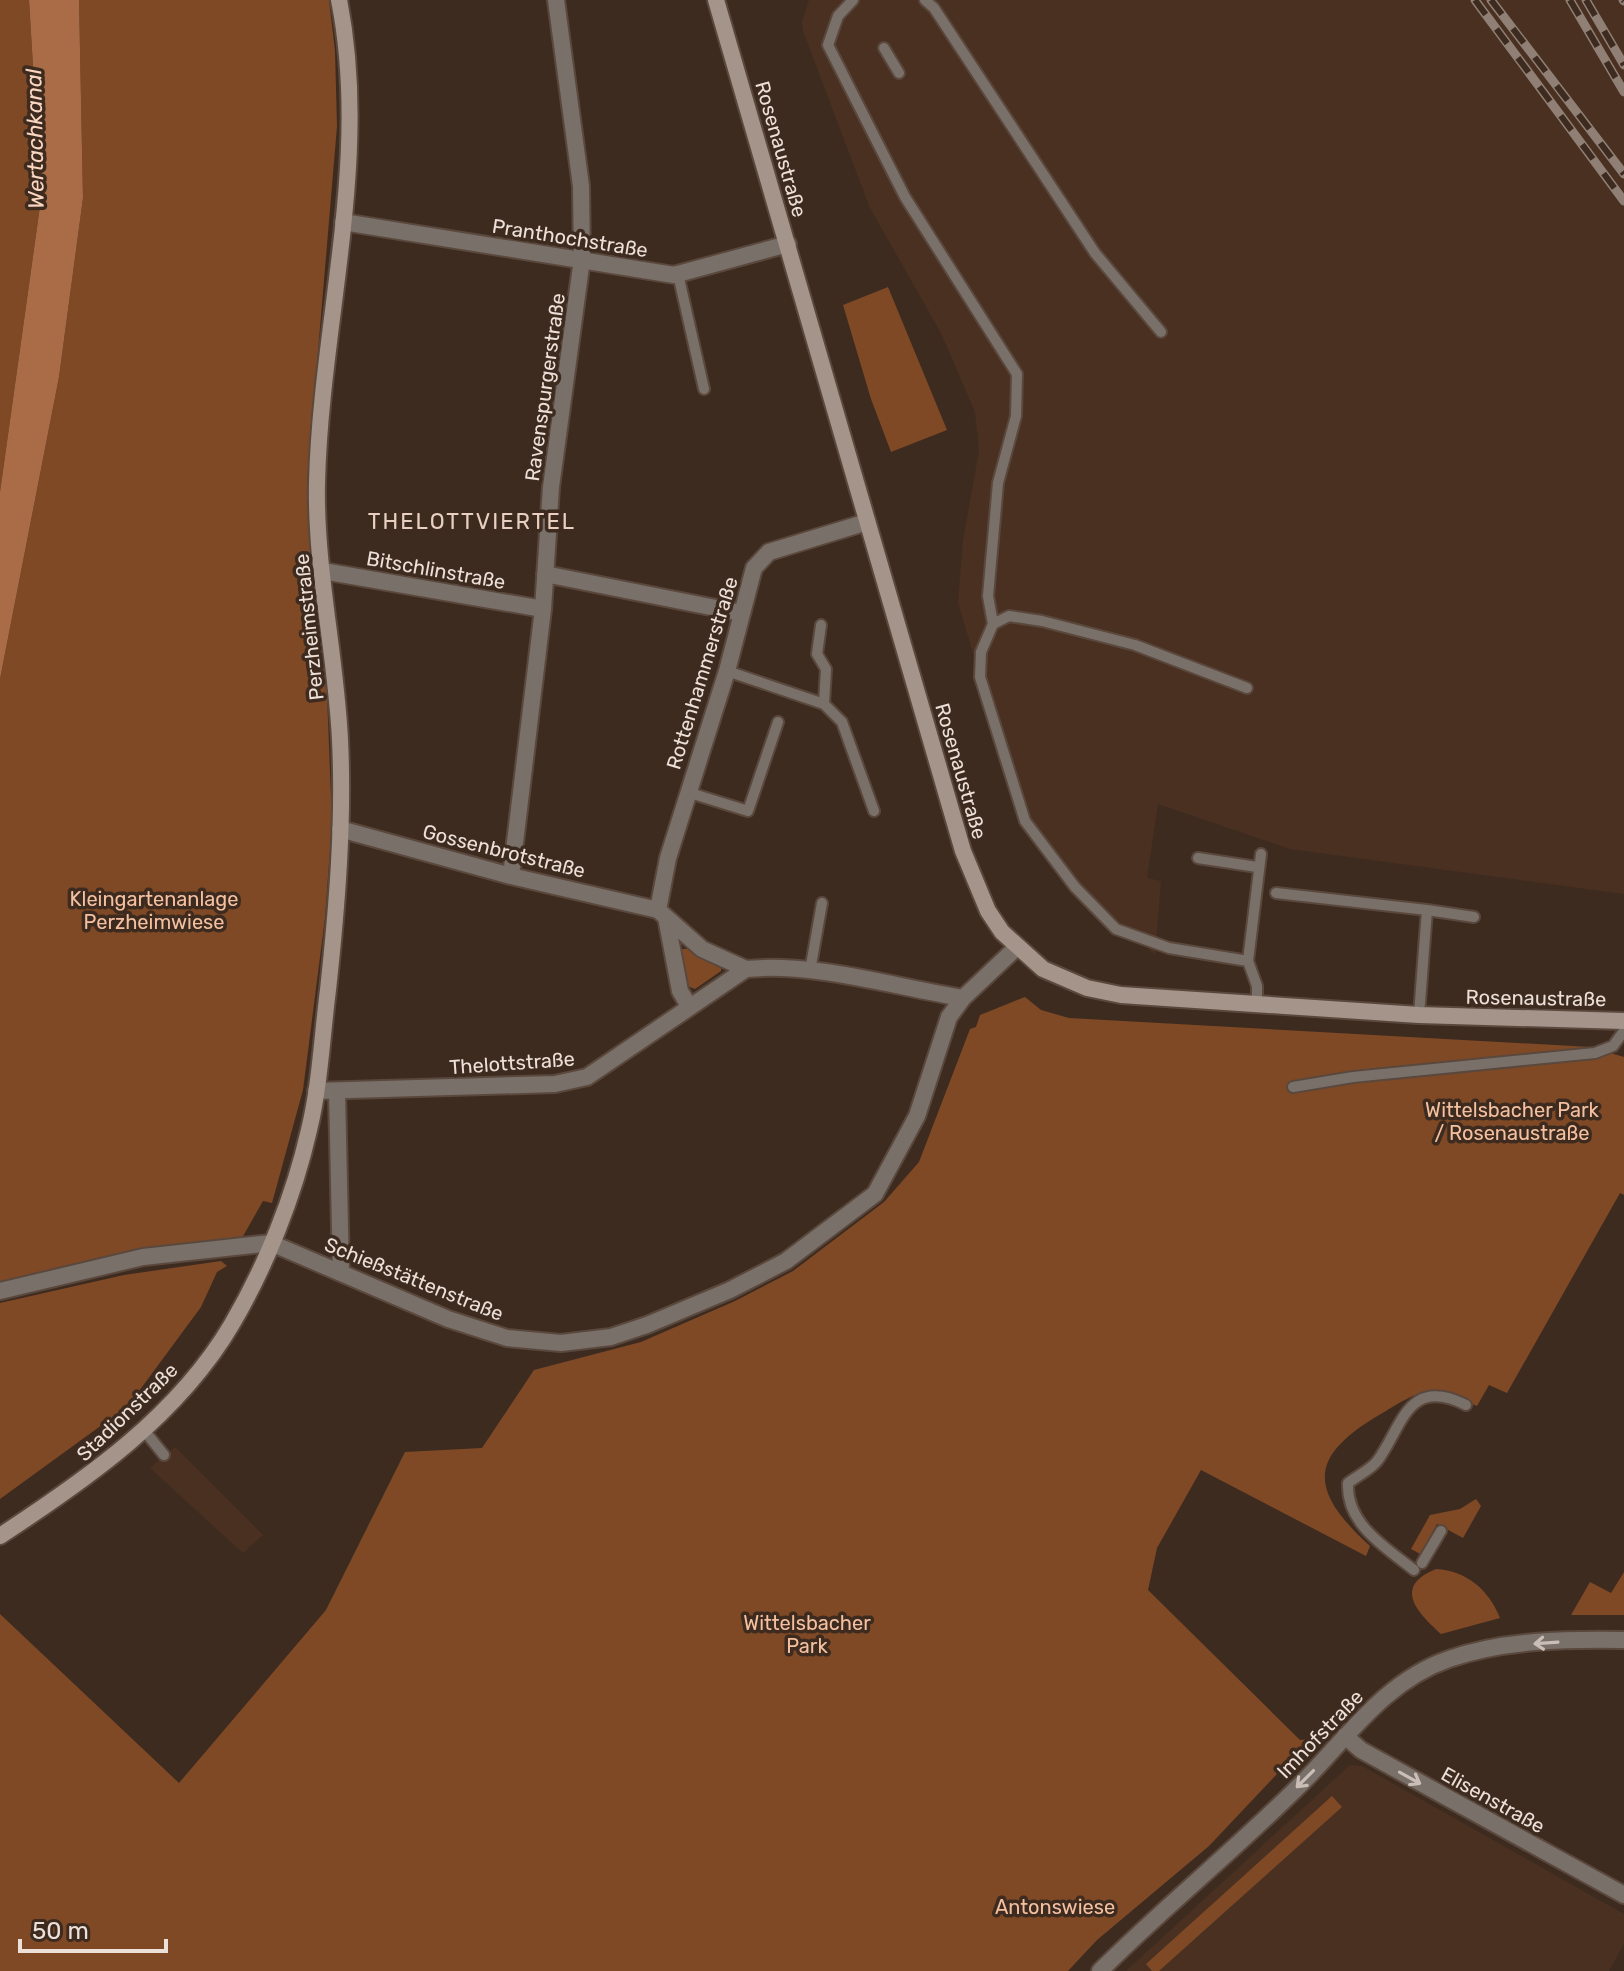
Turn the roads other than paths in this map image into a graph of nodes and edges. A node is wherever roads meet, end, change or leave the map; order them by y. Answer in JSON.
{"nodes":[{"id":1,"x":339,"y":0,"type":"edge"},
{"id":2,"x":556,"y":0,"type":"edge"},
{"id":3,"x":716,"y":0,"type":"edge"},
{"id":4,"x":853,"y":0,"type":"edge"},
{"id":5,"x":925,"y":0,"type":"edge"},
{"id":6,"x":884,"y":48,"type":"dead end"},
{"id":7,"x":853,"y":67,"type":"dead end"},
{"id":8,"x":840,"y":72,"type":"junction"},
{"id":9,"x":899,"y":73,"type":"dead end"},
{"id":10,"x":343,"y":222,"type":"junction"},
{"id":11,"x":788,"y":244,"type":"junction"},
{"id":12,"x":582,"y":259,"type":"junction"},
{"id":13,"x":678,"y":274,"type":"junction"},
{"id":14,"x":1161,"y":332,"type":"dead end"},
{"id":15,"x":704,"y":389,"type":"dead end"},
{"id":16,"x":867,"y":522,"type":"junction"},
{"id":17,"x":323,"y":571,"type":"junction"},
{"id":18,"x":545,"y":574,"type":"junction"},
{"id":19,"x":543,"y":609,"type":"junction"},
{"id":20,"x":741,"y":613,"type":"junction"},
{"id":21,"x":993,"y":624,"type":"junction"},
{"id":22,"x":821,"y":625,"type":"dead end"},
{"id":23,"x":727,"y":671,"type":"junction"},
{"id":24,"x":1247,"y":688,"type":"dead end"},
{"id":25,"x":824,"y":704,"type":"junction"},
{"id":26,"x":778,"y":722,"type":"dead end"},
{"id":27,"x":687,"y":792,"type":"junction"},
{"id":28,"x":874,"y":811,"type":"dead end"},
{"id":29,"x":340,"y":829,"type":"junction"},
{"id":30,"x":1261,"y":854,"type":"dead end"},
{"id":31,"x":1198,"y":858,"type":"dead end"},
{"id":32,"x":1257,"y":867,"type":"junction"},
{"id":33,"x":511,"y":876,"type":"junction"},
{"id":34,"x":1276,"y":893,"type":"dead end"},
{"id":35,"x":822,"y":903,"type":"dead end"},
{"id":36,"x":1427,"y":910,"type":"junction"},
{"id":37,"x":662,"y":914,"type":"junction"},
{"id":38,"x":1474,"y":917,"type":"dead end"},
{"id":39,"x":1017,"y":947,"type":"junction"},
{"id":40,"x":1248,"y":961,"type":"junction"},
{"id":41,"x":746,"y":969,"type":"junction"},
{"id":42,"x":810,"y":971,"type":"junction"},
{"id":43,"x":963,"y":998,"type":"junction"},
{"id":44,"x":1257,"y":1002,"type":"junction"},
{"id":45,"x":689,"y":1006,"type":"junction"},
{"id":46,"x":1419,"y":1015,"type":"junction"},
{"id":47,"x":1624,"y":1021,"type":"edge"},
{"id":48,"x":1624,"y":1031,"type":"edge"},
{"id":49,"x":1293,"y":1087,"type":"dead end"},
{"id":50,"x":316,"y":1091,"type":"junction"},
{"id":51,"x":337,"y":1092,"type":"junction"},
{"id":52,"x":271,"y":1243,"type":"junction"},
{"id":53,"x":341,"y":1273,"type":"junction"},
{"id":54,"x":0,"y":1291,"type":"edge"},
{"id":55,"x":1466,"y":1405,"type":"dead end"},
{"id":56,"x":143,"y":1429,"type":"junction"},
{"id":57,"x":164,"y":1455,"type":"dead end"},
{"id":58,"x":1441,"y":1531,"type":"dead end"},
{"id":59,"x":0,"y":1536,"type":"edge"},
{"id":60,"x":1624,"y":1640,"type":"edge"},
{"id":61,"x":1345,"y":1736,"type":"junction"},
{"id":62,"x":1624,"y":1895,"type":"edge"},
{"id":63,"x":1100,"y":1971,"type":"edge"}],
"edges":[{"from":1,"to":10,"type":"street","name":"Perzheimstraße"},
{"from":2,"to":12,"type":"street","name":"Ravenspurgerstraße"},
{"from":3,"to":11,"type":"street","name":"Rosenaustraße"},
{"from":4,"to":8,"type":"lane"},
{"from":5,"to":14,"type":"lane"},
{"from":6,"to":9,"type":"lane"},
{"from":7,"to":8,"type":"lane"},
{"from":8,"to":21,"type":"lane"},
{"from":10,"to":12,"type":"street","name":"Pranthochstraße"},
{"from":10,"to":17,"type":"street","name":"Perzheimstraße"},
{"from":11,"to":13,"type":"street","name":"Pranthochstraße"},
{"from":11,"to":16,"type":"street","name":"Rosenaustraße"},
{"from":12,"to":13,"type":"street","name":"Pranthochstraße"},
{"from":12,"to":18,"type":"street","name":"Ravenspurgerstraße"},
{"from":13,"to":15,"type":"lane"},
{"from":16,"to":20,"type":"street","name":"Rottenhammerstraße"},
{"from":16,"to":39,"type":"street","name":"Rosenaustraße"},
{"from":17,"to":19,"type":"street","name":"Bitschlinstraße"},
{"from":17,"to":29,"type":"street","name":"Perzheimstraße"},
{"from":18,"to":19,"type":"street","name":"Ravenspurgerstraße"},
{"from":18,"to":20,"type":"street"},
{"from":19,"to":33,"type":"street","name":"Ravenspurgerstraße"},
{"from":20,"to":23,"type":"street","name":"Rottenhammerstraße"},
{"from":21,"to":24,"type":"lane"},
{"from":21,"to":40,"type":"lane"},
{"from":22,"to":25,"type":"lane"},
{"from":23,"to":25,"type":"lane"},
{"from":23,"to":27,"type":"street","name":"Rottenhammerstraße"},
{"from":25,"to":28,"type":"lane"},
{"from":26,"to":27,"type":"lane"},
{"from":27,"to":37,"type":"street","name":"Rottenhammerstraße"},
{"from":29,"to":33,"type":"street","name":"Gossenbrotstraße"},
{"from":29,"to":50,"type":"street","name":"Perzheimstraße"},
{"from":30,"to":32,"type":"lane"},
{"from":31,"to":32,"type":"lane"},
{"from":32,"to":40,"type":"lane"},
{"from":33,"to":37,"type":"street","name":"Gossenbrotstraße"},
{"from":34,"to":36,"type":"lane"},
{"from":35,"to":42,"type":"lane"},
{"from":36,"to":38,"type":"lane"},
{"from":36,"to":46,"type":"lane"},
{"from":37,"to":41,"type":"street"},
{"from":37,"to":45,"type":"street"},
{"from":39,"to":43,"type":"street","name":"Schießstättenstraße"},
{"from":39,"to":44,"type":"street","name":"Rosenaustraße"},
{"from":40,"to":44,"type":"lane"},
{"from":41,"to":42,"type":"street"},
{"from":41,"to":45,"type":"street","name":"Thelottstraße"},
{"from":42,"to":43,"type":"street"},
{"from":43,"to":53,"type":"street","name":"Schießstättenstraße"},
{"from":44,"to":46,"type":"street","name":"Rosenaustraße"},
{"from":45,"to":51,"type":"street","name":"Thelottstraße"},
{"from":46,"to":47,"type":"street","name":"Rosenaustraße"},
{"from":48,"to":49,"type":"lane"},
{"from":50,"to":51,"type":"street","name":"Thelottstraße"},
{"from":50,"to":52,"type":"street","name":"Perzheimstraße"},
{"from":51,"to":53,"type":"street"},
{"from":52,"to":53,"type":"street","name":"Schießstättenstraße"},
{"from":52,"to":54,"type":"street","name":"Schießstättenstraße"},
{"from":52,"to":56,"type":"street","name":"Stadionstraße"},
{"from":55,"to":58,"type":"lane"},
{"from":56,"to":57,"type":"lane"},
{"from":56,"to":59,"type":"street","name":"Stadionstraße"},
{"from":60,"to":61,"type":"street","name":"Imhofstraße","one_way":true},
{"from":61,"to":62,"type":"street","name":"Elisenstraße","one_way":true},
{"from":61,"to":63,"type":"street","name":"Imhofstraße","one_way":true}]}
